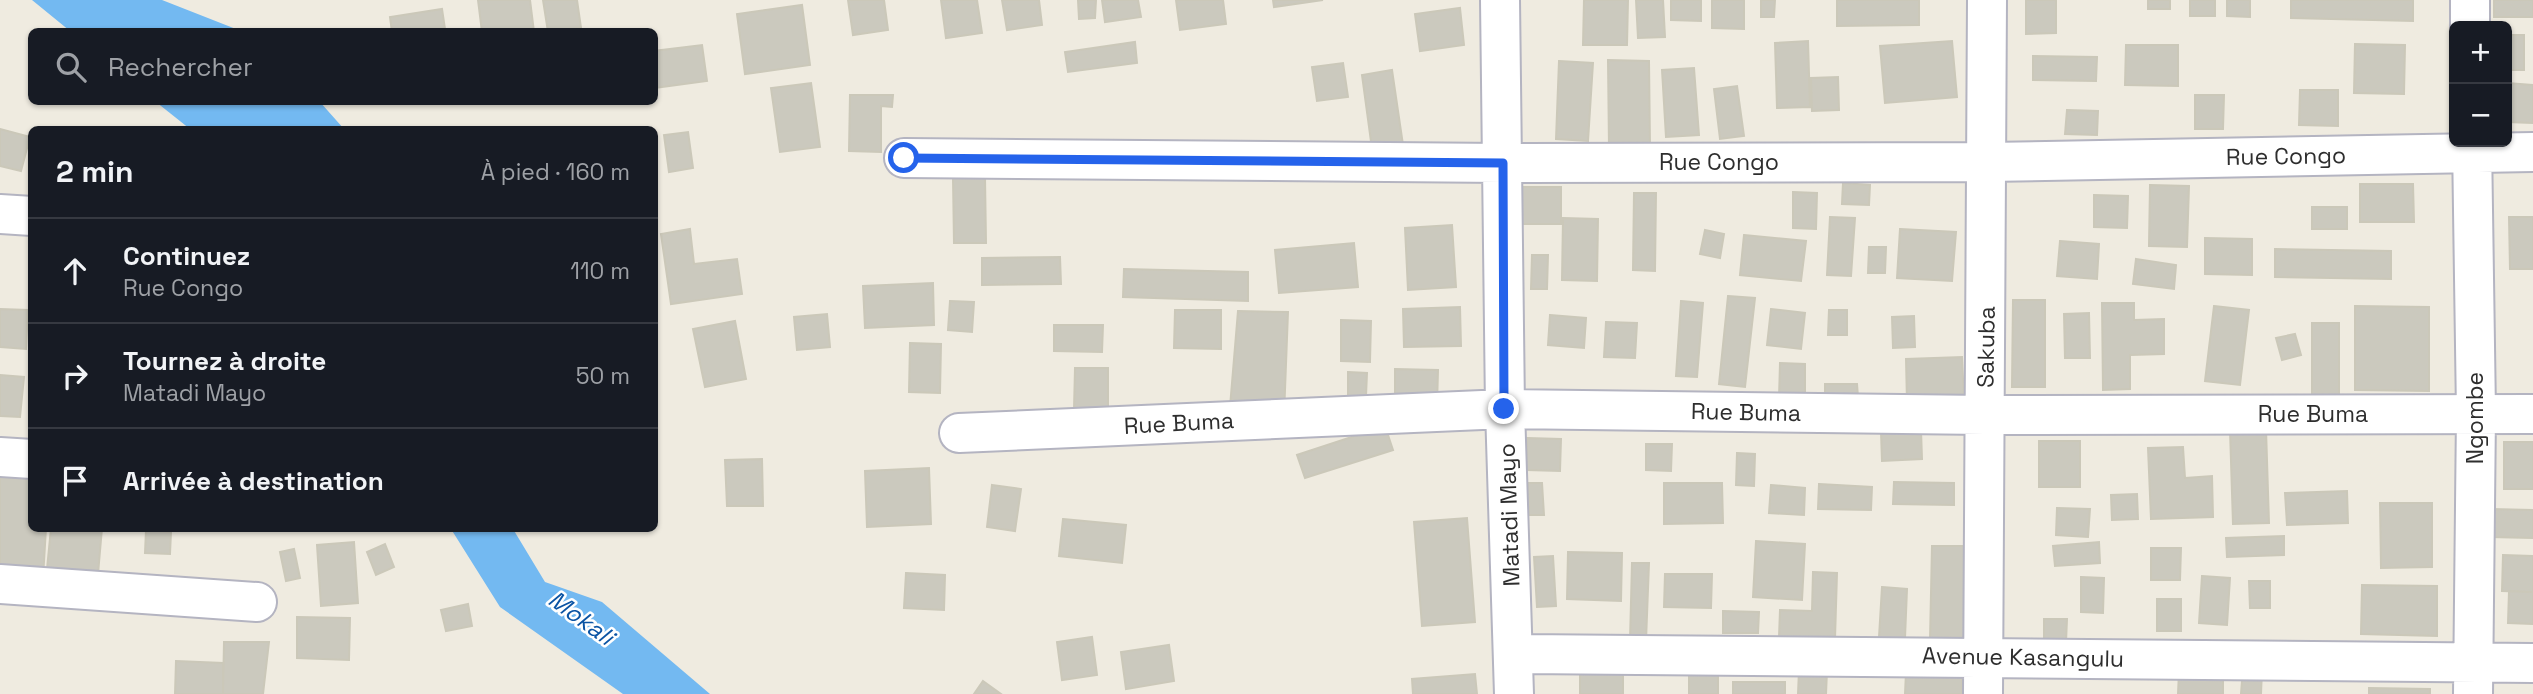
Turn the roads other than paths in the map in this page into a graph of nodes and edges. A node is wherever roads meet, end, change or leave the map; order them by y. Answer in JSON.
{"nodes":[{"id":1,"x":1500,"y":0,"type":"edge"},
{"id":2,"x":1987,"y":0,"type":"edge"},
{"id":3,"x":2470,"y":0,"type":"edge"},
{"id":4,"x":2470,"y":21,"type":"edge"},
{"id":5,"x":2472,"y":147,"type":"edge"},
{"id":6,"x":2533,"y":152,"type":"edge"},
{"id":7,"x":904,"y":158,"type":"dead end"},
{"id":8,"x":1988,"y":162,"type":"junction"},
{"id":9,"x":1503,"y":163,"type":"junction"},
{"id":10,"x":0,"y":214,"type":"edge"},
{"id":11,"x":28,"y":216,"type":"edge"},
{"id":12,"x":1504,"y":409,"type":"junction"},
{"id":13,"x":2476,"y":413,"type":"junction"},
{"id":14,"x":2533,"y":414,"type":"edge"},
{"id":15,"x":1985,"y":415,"type":"junction"},
{"id":16,"x":959,"y":433,"type":"dead end"},
{"id":17,"x":0,"y":457,"type":"edge"},
{"id":18,"x":28,"y":459,"type":"edge"},
{"id":19,"x":0,"y":584,"type":"edge"},
{"id":20,"x":257,"y":602,"type":"dead end"},
{"id":21,"x":1514,"y":654,"type":"junction"},
{"id":22,"x":1982,"y":656,"type":"junction"},
{"id":23,"x":2533,"y":663,"type":"edge"},
{"id":24,"x":2474,"y":678,"type":"edge"},
{"id":25,"x":1514,"y":694,"type":"edge"},
{"id":26,"x":1983,"y":694,"type":"edge"}],
"edges":[{"from":1,"to":9,"type":"street","name":"Matadi Mayo"},
{"from":2,"to":8,"type":"street","name":"Sakuba"},
{"from":3,"to":4,"type":"street"},
{"from":5,"to":6,"type":"street","name":"Rue Congo"},
{"from":5,"to":8,"type":"street","name":"Rue Congo"},
{"from":5,"to":13,"type":"street","name":"Ngombe"},
{"from":7,"to":9,"type":"street","name":"Rue Congo"},
{"from":8,"to":9,"type":"street","name":"Rue Congo"},
{"from":8,"to":15,"type":"street","name":"Sakuba"},
{"from":9,"to":12,"type":"street","name":"Matadi Mayo"},
{"from":10,"to":11,"type":"street"},
{"from":12,"to":15,"type":"street","name":"Rue Buma"},
{"from":12,"to":16,"type":"street","name":"Rue Buma"},
{"from":12,"to":21,"type":"street","name":"Matadi Mayo"},
{"from":13,"to":14,"type":"street","name":"Rue Buma"},
{"from":13,"to":15,"type":"street","name":"Rue Buma"},
{"from":13,"to":24,"type":"street","name":"Ngombe"},
{"from":15,"to":22,"type":"street","name":"Sakuba"},
{"from":17,"to":18,"type":"street"},
{"from":19,"to":20,"type":"street"},
{"from":21,"to":22,"type":"street","name":"Avenue Kasangulu"},
{"from":21,"to":25,"type":"street","name":"Matadi Mayo"},
{"from":22,"to":24,"type":"street","name":"Avenue Kasangulu"},
{"from":22,"to":26,"type":"street","name":"Sakuba"},
{"from":23,"to":24,"type":"street","name":"Avenue Kasangulu"}]}
